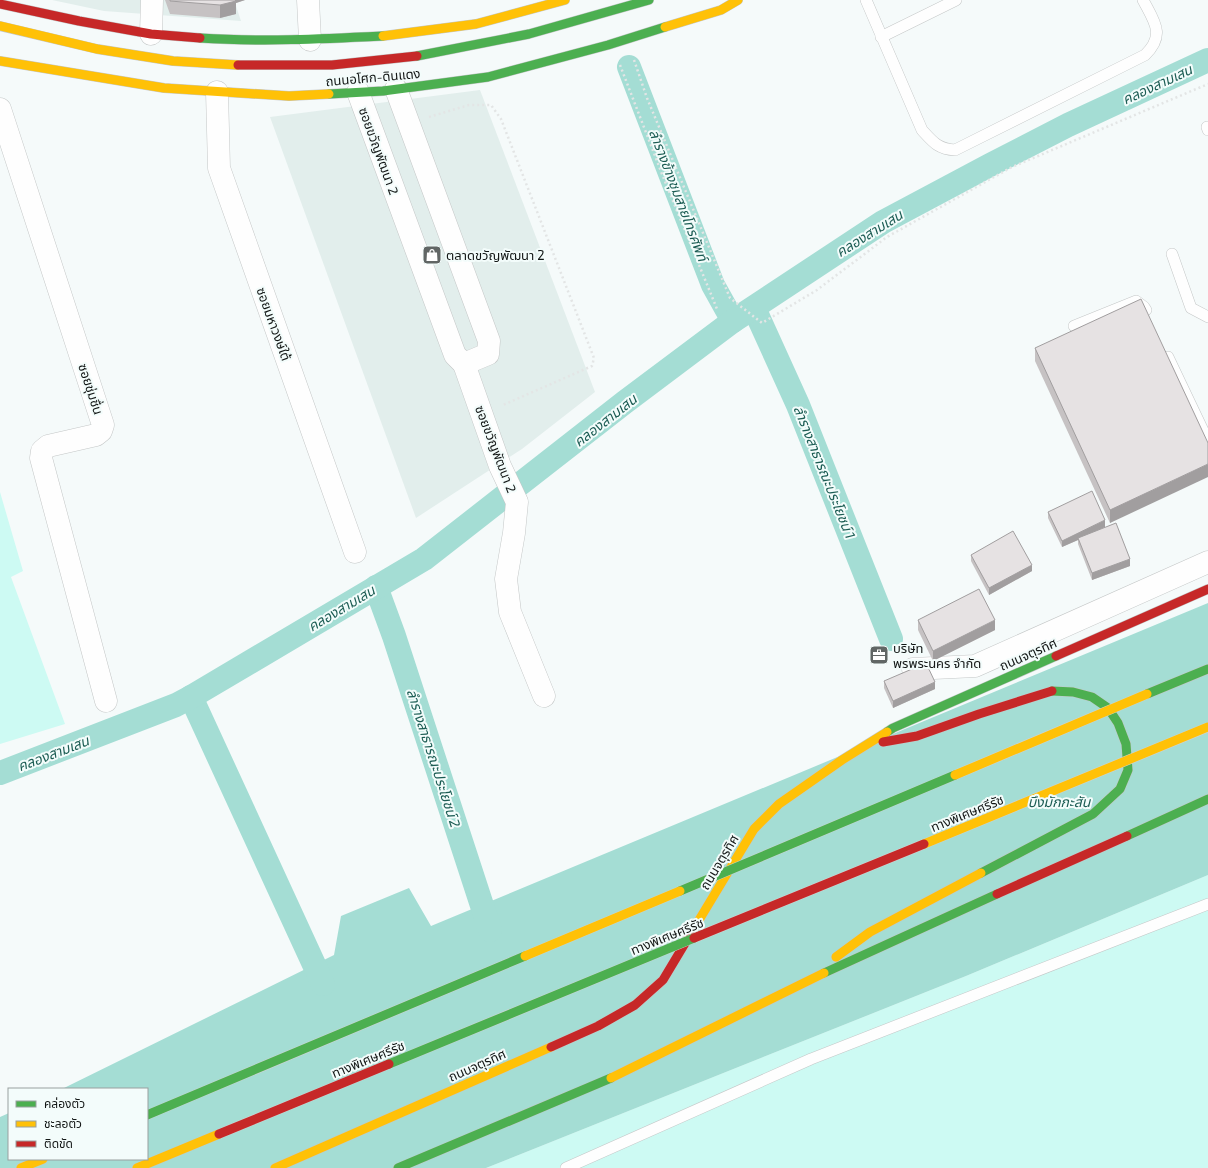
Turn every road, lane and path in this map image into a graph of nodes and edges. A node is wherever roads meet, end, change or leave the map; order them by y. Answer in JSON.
{"nodes":[{"id":1,"x":152,"y":0,"type":"edge"},
{"id":2,"x":308,"y":0,"type":"edge"},
{"id":3,"x":566,"y":0,"type":"edge"},
{"id":4,"x":649,"y":0,"type":"edge"},
{"id":5,"x":738,"y":0,"type":"edge"},
{"id":6,"x":866,"y":0,"type":"edge"},
{"id":7,"x":956,"y":0,"type":"edge"},
{"id":8,"x":1143,"y":0,"type":"edge"},
{"id":9,"x":0,"y":4,"type":"edge"},
{"id":10,"x":0,"y":26,"type":"edge"},
{"id":11,"x":151,"y":34,"type":"junction"},
{"id":12,"x":882,"y":37,"type":"junction"},
{"id":13,"x":310,"y":40,"type":"junction"},
{"id":14,"x":633,"y":56,"type":"dead end"},
{"id":15,"x":0,"y":61,"type":"edge"},
{"id":16,"x":619,"y":61,"type":"dead end"},
{"id":17,"x":1208,"y":84,"type":"edge"},
{"id":18,"x":396,"y":89,"type":"junction"},
{"id":19,"x":217,"y":92,"type":"junction"},
{"id":20,"x":358,"y":92,"type":"junction"},
{"id":21,"x":0,"y":108,"type":"edge"},
{"id":22,"x":408,"y":123,"type":"junction"},
{"id":23,"x":1172,"y":254,"type":"dead end"},
{"id":24,"x":718,"y":310,"type":"dead end"},
{"id":25,"x":1208,"y":317,"type":"edge"},
{"id":26,"x":1151,"y":321,"type":"edge"},
{"id":27,"x":1074,"y":326,"type":"dead end"},
{"id":28,"x":1164,"y":349,"type":"edge"},
{"id":29,"x":464,"y":364,"type":"junction"},
{"id":30,"x":482,"y":414,"type":"junction"},
{"id":31,"x":1208,"y":441,"type":"edge"},
{"id":32,"x":355,"y":552,"type":"dead end"},
{"id":33,"x":1208,"y":562,"type":"edge"},
{"id":34,"x":1208,"y":589,"type":"edge"},
{"id":35,"x":913,"y":669,"type":"edge"},
{"id":36,"x":1208,"y":669,"type":"edge"},
{"id":37,"x":544,"y":696,"type":"dead end"},
{"id":38,"x":106,"y":701,"type":"dead end"},
{"id":39,"x":1208,"y":727,"type":"edge"},
{"id":40,"x":866,"y":745,"type":"junction"},
{"id":41,"x":1208,"y":799,"type":"edge"},
{"id":42,"x":1208,"y":904,"type":"edge"},
{"id":43,"x":797,"y":984,"type":"junction"},
{"id":44,"x":148,"y":1115,"type":"edge"},
{"id":45,"x":41,"y":1160,"type":"edge"},
{"id":46,"x":21,"y":1168,"type":"edge"},
{"id":47,"x":136,"y":1168,"type":"edge"},
{"id":48,"x":275,"y":1168,"type":"edge"},
{"id":49,"x":398,"y":1168,"type":"edge"},
{"id":50,"x":566,"y":1168,"type":"edge"}],
"edges":[{"from":1,"to":11,"type":"street"},
{"from":2,"to":13,"type":"street"},
{"from":3,"to":13,"type":"main road"},
{"from":4,"to":10,"type":"main road","name":"ถนนอโศก-ดินแดง"},
{"from":5,"to":18,"type":"main road","name":"ถนนอโศก-ดินแดง"},
{"from":6,"to":12,"type":"lane"},
{"from":7,"to":12,"type":"lane"},
{"from":8,"to":12,"type":"lane"},
{"from":9,"to":11,"type":"main road"},
{"from":11,"to":13,"type":"main road"},
{"from":14,"to":17,"type":"path"},
{"from":15,"to":19,"type":"main road","name":"ถนนอโศก-ดินแดง"},
{"from":16,"to":24,"type":"path"},
{"from":18,"to":20,"type":"main road","name":"ถนนอโศก-ดินแดง"},
{"from":18,"to":22,"type":"street"},
{"from":19,"to":20,"type":"main road","name":"ถนนอโศก-ดินแดง"},
{"from":19,"to":32,"type":"street","name":"ซอยมหาวงษ์ใต้"},
{"from":20,"to":29,"type":"street","name":"ซอยขวัญพัฒนา 2"},
{"from":21,"to":38,"type":"street","name":"ซอยชุ่มชื่น"},
{"from":22,"to":29,"type":"street"},
{"from":22,"to":30,"type":"path"},
{"from":23,"to":25,"type":"lane"},
{"from":26,"to":27,"type":"lane"},
{"from":28,"to":31,"type":"lane"},
{"from":29,"to":30,"type":"street","name":"ซอยขวัญพัฒนา 2"},
{"from":30,"to":37,"type":"street","name":"ซอยขวัญพัฒนา 2"},
{"from":33,"to":35,"type":"street"},
{"from":34,"to":40,"type":"main road","name":"ถนนจตุรทิศ"},
{"from":36,"to":44,"type":"main road","bridge":true},
{"from":39,"to":47,"type":"main road","name":"ทางพิเศษศรีรัช","bridge":true},
{"from":40,"to":43,"type":"main road","bridge":true},
{"from":40,"to":48,"type":"main road","name":"ถนนจตุรทิศ","bridge":true},
{"from":41,"to":43,"type":"main road"},
{"from":42,"to":50,"type":"lane"},
{"from":43,"to":49,"type":"main road"},
{"from":45,"to":46,"type":"main road"}]}
